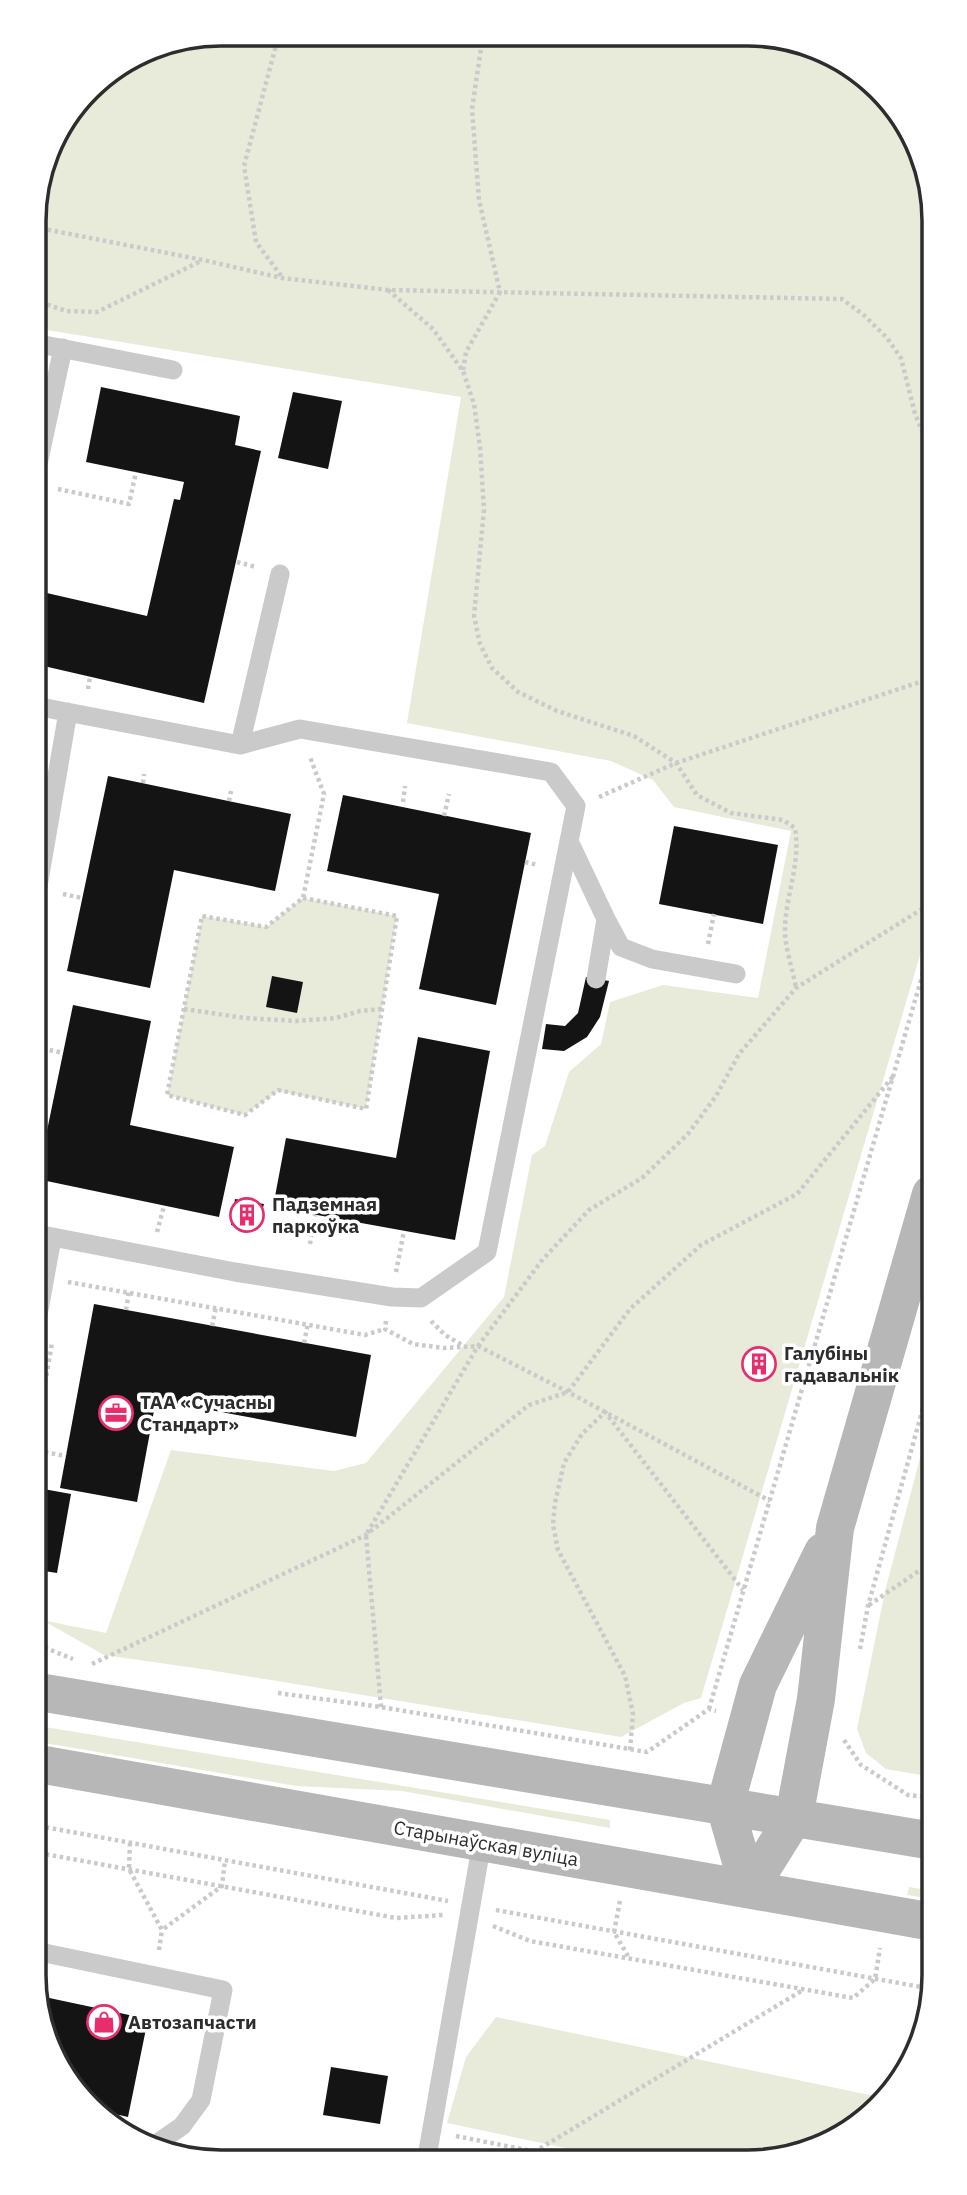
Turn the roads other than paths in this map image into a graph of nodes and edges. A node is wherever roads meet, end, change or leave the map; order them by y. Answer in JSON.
{"nodes":[{"id":1,"x":46,"y":345,"type":"edge"},
{"id":2,"x":63,"y":348,"type":"junction"},
{"id":3,"x":173,"y":370,"type":"dead end"},
{"id":4,"x":46,"y":452,"type":"edge"},
{"id":5,"x":280,"y":574,"type":"dead end"},
{"id":6,"x":46,"y":708,"type":"edge"},
{"id":7,"x":68,"y":712,"type":"junction"},
{"id":8,"x":240,"y":745,"type":"junction"},
{"id":9,"x":46,"y":840,"type":"edge"},
{"id":10,"x":569,"y":841,"type":"junction"},
{"id":11,"x":606,"y":919,"type":"junction"},
{"id":12,"x":736,"y":974,"type":"dead end"},
{"id":13,"x":597,"y":979,"type":"dead end"},
{"id":14,"x":921,"y":1227,"type":"edge"},
{"id":15,"x":46,"y":1236,"type":"edge"},
{"id":16,"x":835,"y":1528,"type":"junction"},
{"id":17,"x":46,"y":1693,"type":"edge"},
{"id":18,"x":46,"y":1765,"type":"edge"},
{"id":19,"x":724,"y":1806,"type":"junction"},
{"id":20,"x":794,"y":1817,"type":"junction"},
{"id":21,"x":921,"y":1839,"type":"edge"},
{"id":22,"x":482,"y":1842,"type":"junction"},
{"id":23,"x":749,"y":1889,"type":"junction"},
{"id":24,"x":921,"y":1920,"type":"edge"},
{"id":25,"x":46,"y":1953,"type":"edge"},
{"id":26,"x":163,"y":2139,"type":"edge"},
{"id":27,"x":428,"y":2150,"type":"edge"}],
"edges":[{"from":1,"to":2,"type":"lane"},
{"from":2,"to":3,"type":"lane"},
{"from":2,"to":4,"type":"lane"},
{"from":5,"to":8,"type":"lane"},
{"from":6,"to":7,"type":"lane"},
{"from":7,"to":8,"type":"lane"},
{"from":7,"to":9,"type":"lane"},
{"from":8,"to":10,"type":"lane"},
{"from":10,"to":11,"type":"lane"},
{"from":10,"to":15,"type":"lane"},
{"from":11,"to":12,"type":"lane"},
{"from":11,"to":13,"type":"lane"},
{"from":14,"to":16,"type":"main road"},
{"from":16,"to":19,"type":"main road"},
{"from":16,"to":20,"type":"main road"},
{"from":17,"to":19,"type":"main road"},
{"from":18,"to":22,"type":"main road","name":"Старынаўская вуліца"},
{"from":19,"to":20,"type":"main road"},
{"from":19,"to":23,"type":"main road"},
{"from":20,"to":21,"type":"main road"},
{"from":20,"to":23,"type":"main road"},
{"from":22,"to":23,"type":"main road","name":"Старынаўская вуліца"},
{"from":22,"to":27,"type":"lane"},
{"from":23,"to":24,"type":"main road","name":"Старынаўская вуліца"},
{"from":25,"to":26,"type":"lane"}]}
